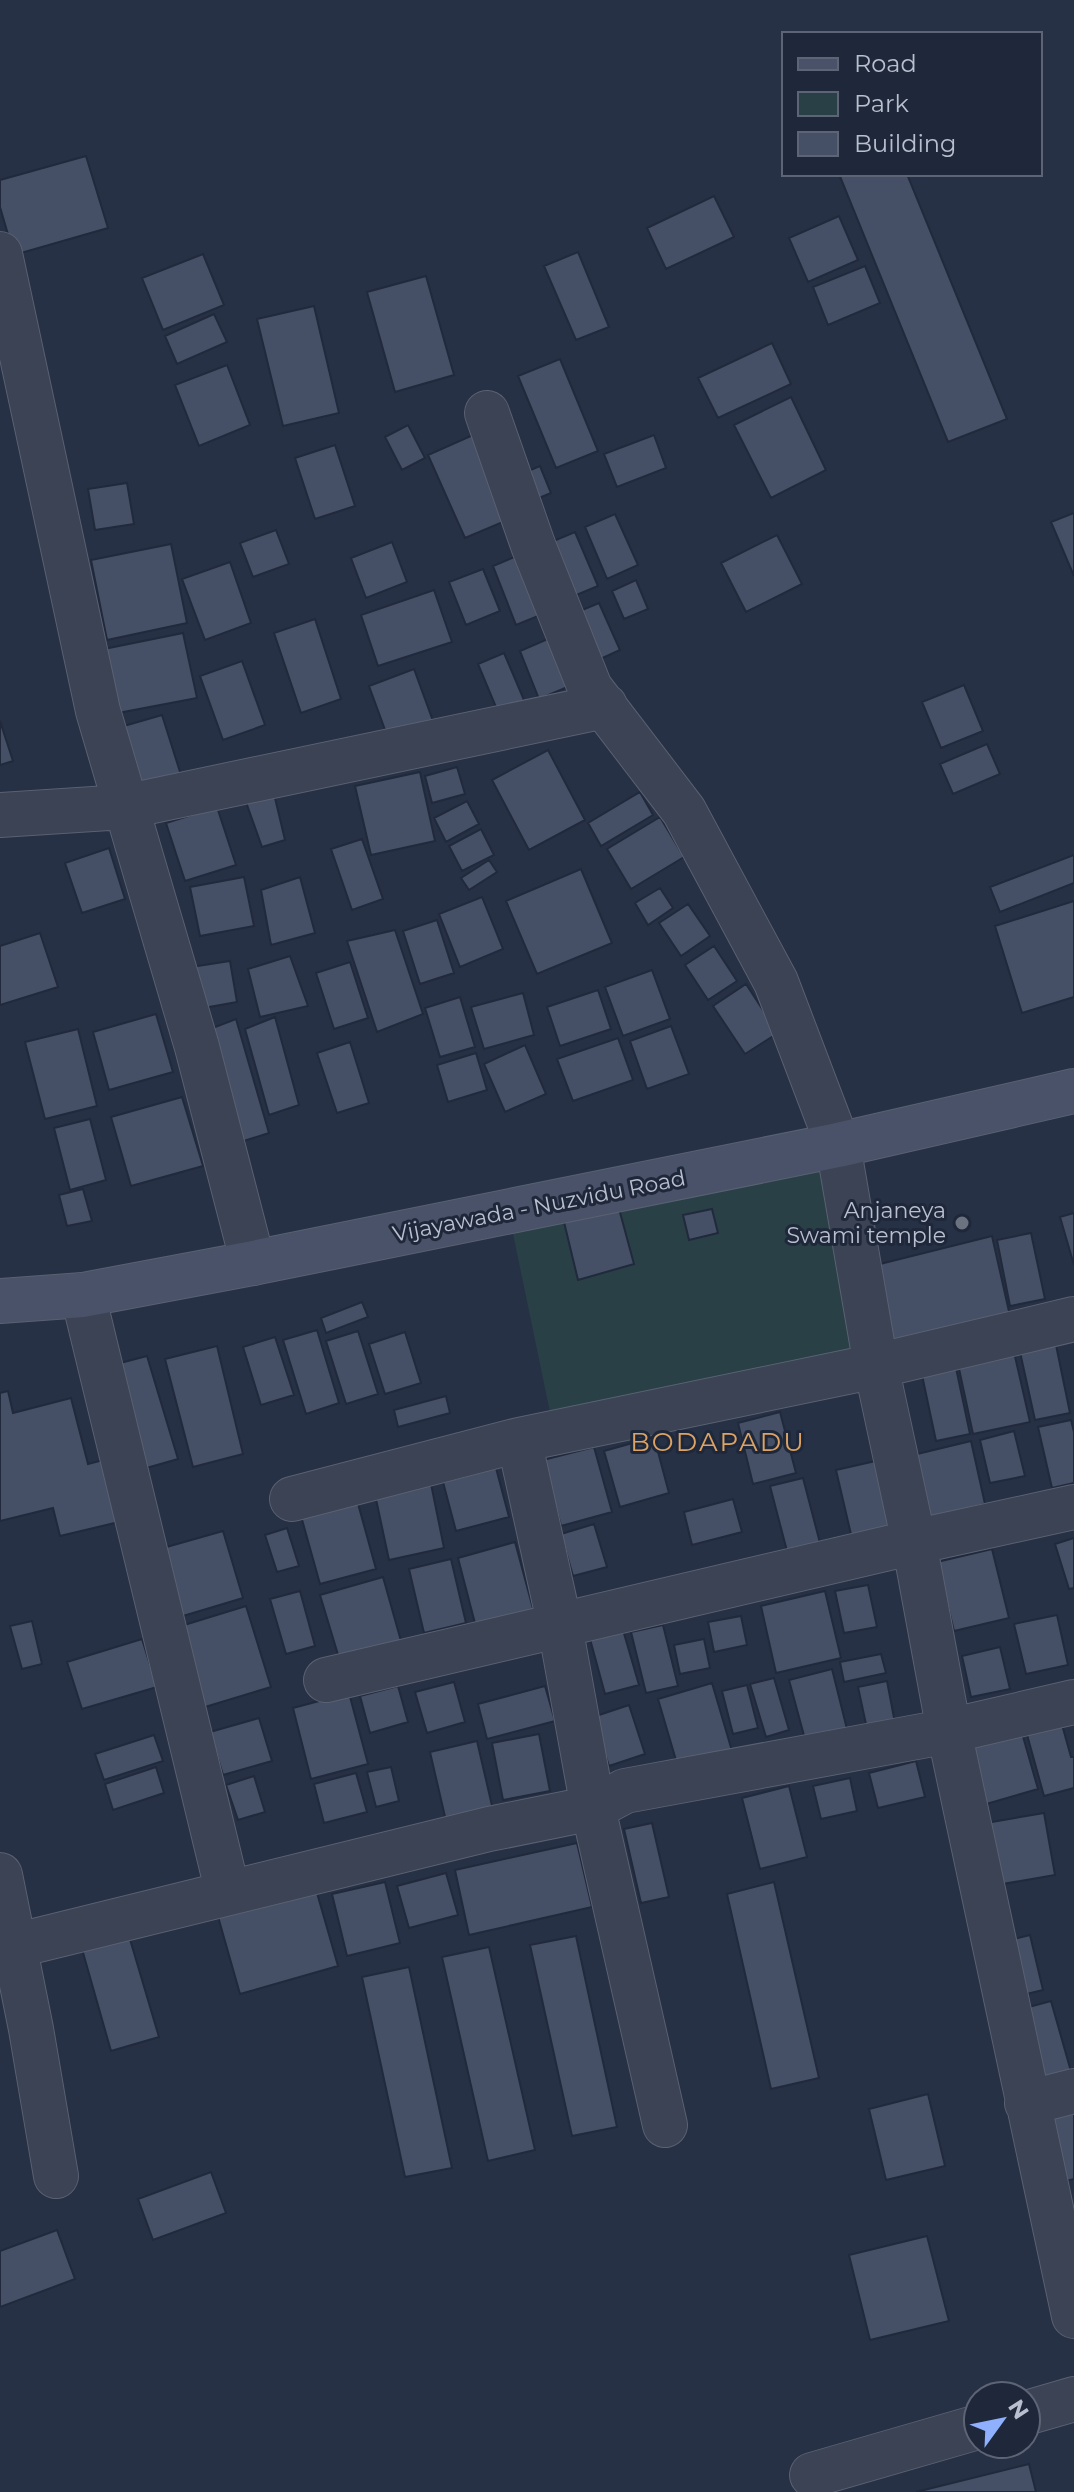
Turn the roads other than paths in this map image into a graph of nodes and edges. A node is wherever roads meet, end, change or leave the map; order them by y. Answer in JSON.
{"nodes":[{"id":1,"x":0,"y":254,"type":"edge"},
{"id":2,"x":487,"y":413,"type":"dead end"},
{"id":3,"x":605,"y":706,"type":"junction"},
{"id":4,"x":124,"y":807,"type":"junction"},
{"id":5,"x":0,"y":815,"type":"edge"},
{"id":6,"x":1074,"y":1091,"type":"edge"},
{"id":7,"x":838,"y":1145,"type":"junction"},
{"id":8,"x":253,"y":1263,"type":"junction"},
{"id":9,"x":83,"y":1295,"type":"junction"},
{"id":10,"x":0,"y":1301,"type":"edge"},
{"id":11,"x":1074,"y":1319,"type":"edge"},
{"id":12,"x":876,"y":1366,"type":"junction"},
{"id":13,"x":519,"y":1440,"type":"junction"},
{"id":14,"x":292,"y":1499,"type":"dead end"},
{"id":15,"x":1074,"y":1507,"type":"edge"},
{"id":16,"x":914,"y":1542,"type":"junction"},
{"id":17,"x":560,"y":1626,"type":"junction"},
{"id":18,"x":326,"y":1680,"type":"dead end"},
{"id":19,"x":1074,"y":1702,"type":"edge"},
{"id":20,"x":949,"y":1731,"type":"junction"},
{"id":21,"x":593,"y":1808,"type":"junction"},
{"id":22,"x":0,"y":1875,"type":"edge"},
{"id":23,"x":228,"y":1893,"type":"junction"},
{"id":24,"x":14,"y":1946,"type":"junction"},
{"id":25,"x":1074,"y":2091,"type":"edge"},
{"id":26,"x":1027,"y":2103,"type":"junction"},
{"id":27,"x":665,"y":2125,"type":"dead end"},
{"id":28,"x":56,"y":2176,"type":"dead end"},
{"id":29,"x":1074,"y":2316,"type":"edge"},
{"id":30,"x":1074,"y":2399,"type":"edge"},
{"id":31,"x":1042,"y":2408,"type":"edge"},
{"id":32,"x":962,"y":2432,"type":"edge"},
{"id":33,"x":812,"y":2475,"type":"dead end"}],
"edges":[{"from":1,"to":4,"type":"street"},
{"from":2,"to":3,"type":"street"},
{"from":3,"to":4,"type":"street"},
{"from":3,"to":7,"type":"street"},
{"from":4,"to":5,"type":"street"},
{"from":4,"to":8,"type":"street"},
{"from":6,"to":7,"type":"street","name":"Vijayawada - Nuzvidu Road"},
{"from":7,"to":8,"type":"street","name":"Vijayawada - Nuzvidu Road"},
{"from":7,"to":12,"type":"street"},
{"from":8,"to":9,"type":"street","name":"Vijayawada - Nuzvidu Road"},
{"from":9,"to":10,"type":"street","name":"Vijayawada - Nuzvidu Road"},
{"from":9,"to":23,"type":"street"},
{"from":11,"to":12,"type":"street"},
{"from":12,"to":13,"type":"street"},
{"from":12,"to":16,"type":"street"},
{"from":13,"to":14,"type":"street"},
{"from":13,"to":17,"type":"street"},
{"from":15,"to":16,"type":"street"},
{"from":16,"to":17,"type":"street"},
{"from":16,"to":20,"type":"street"},
{"from":17,"to":18,"type":"street"},
{"from":17,"to":21,"type":"street"},
{"from":19,"to":20,"type":"street"},
{"from":20,"to":21,"type":"street"},
{"from":20,"to":26,"type":"street"},
{"from":21,"to":23,"type":"street"},
{"from":21,"to":27,"type":"street"},
{"from":22,"to":24,"type":"street"},
{"from":23,"to":24,"type":"street"},
{"from":24,"to":28,"type":"street"},
{"from":25,"to":26,"type":"street"},
{"from":26,"to":29,"type":"street"},
{"from":30,"to":31,"type":"street"},
{"from":32,"to":33,"type":"street"}]}
